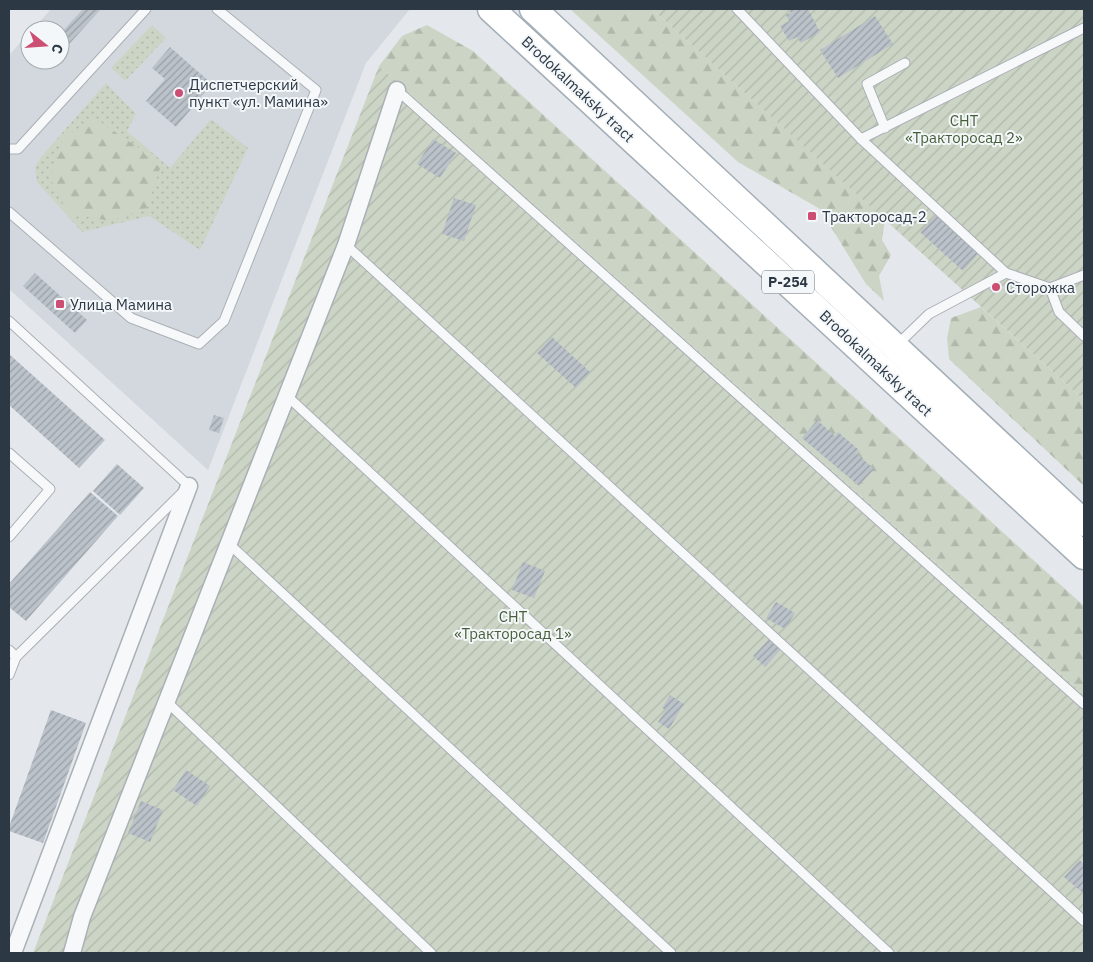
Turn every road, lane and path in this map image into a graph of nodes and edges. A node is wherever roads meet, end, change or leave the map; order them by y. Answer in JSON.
{"nodes":[{"id":1,"x":146,"y":9,"type":"edge"},
{"id":2,"x":217,"y":9,"type":"edge"},
{"id":3,"x":491,"y":9,"type":"edge"},
{"id":4,"x":533,"y":9,"type":"edge"},
{"id":5,"x":737,"y":9,"type":"edge"},
{"id":6,"x":1084,"y":28,"type":"edge"},
{"id":7,"x":905,"y":63,"type":"dead end"},
{"id":8,"x":398,"y":90,"type":"joint"},
{"id":9,"x":885,"y":128,"type":"junction"},
{"id":10,"x":861,"y":139,"type":"junction"},
{"id":11,"x":9,"y":149,"type":"edge"},
{"id":12,"x":9,"y":212,"type":"edge"},
{"id":13,"x":346,"y":245,"type":"junction"},
{"id":14,"x":1006,"y":273,"type":"junction"},
{"id":15,"x":1084,"y":275,"type":"edge"},
{"id":16,"x":1050,"y":288,"type":"junction"},
{"id":17,"x":9,"y":321,"type":"edge"},
{"id":18,"x":1084,"y":336,"type":"edge"},
{"id":19,"x":896,"y":346,"type":"junction"},
{"id":20,"x":286,"y":395,"type":"junction"},
{"id":21,"x":9,"y":453,"type":"edge"},
{"id":22,"x":189,"y":486,"type":"junction"},
{"id":23,"x":1084,"y":523,"type":"edge"},
{"id":24,"x":9,"y":537,"type":"edge"},
{"id":25,"x":228,"y":543,"type":"junction"},
{"id":26,"x":1084,"y":556,"type":"edge"},
{"id":27,"x":12,"y":653,"type":"edge"},
{"id":28,"x":9,"y":675,"type":"edge"},
{"id":29,"x":166,"y":701,"type":"junction"},
{"id":30,"x":1084,"y":704,"type":"edge"},
{"id":31,"x":1084,"y":921,"type":"edge"},
{"id":32,"x":13,"y":953,"type":"edge"},
{"id":33,"x":72,"y":953,"type":"edge"},
{"id":34,"x":431,"y":953,"type":"edge"},
{"id":35,"x":671,"y":953,"type":"edge"},
{"id":36,"x":889,"y":953,"type":"edge"}],
"edges":[{"from":1,"to":11,"type":"lane"},
{"from":2,"to":12,"type":"lane"},
{"from":3,"to":26,"type":"main road","name":"Brodokalmaksky tract","number":"Р-254"},
{"from":4,"to":19,"type":"main road","name":"Brodokalmaksky tract","number":"Р-254"},
{"from":5,"to":10,"type":"lane"},
{"from":6,"to":9,"type":"lane"},
{"from":7,"to":9,"type":"lane"},
{"from":8,"to":13,"type":"street"},
{"from":8,"to":30,"type":"lane"},
{"from":9,"to":10,"type":"lane"},
{"from":10,"to":14,"type":"lane"},
{"from":13,"to":20,"type":"street"},
{"from":13,"to":31,"type":"lane"},
{"from":14,"to":16,"type":"lane"},
{"from":14,"to":19,"type":"lane"},
{"from":15,"to":16,"type":"lane"},
{"from":16,"to":18,"type":"lane"},
{"from":17,"to":22,"type":"lane"},
{"from":19,"to":23,"type":"main road","name":"Brodokalmaksky tract","number":"Р-254"},
{"from":20,"to":25,"type":"street"},
{"from":20,"to":36,"type":"lane"},
{"from":21,"to":24,"type":"lane"},
{"from":22,"to":27,"type":"lane"},
{"from":22,"to":32,"type":"street"},
{"from":25,"to":29,"type":"street"},
{"from":25,"to":35,"type":"lane"},
{"from":27,"to":28,"type":"lane"},
{"from":29,"to":33,"type":"street"},
{"from":29,"to":34,"type":"lane"}]}
